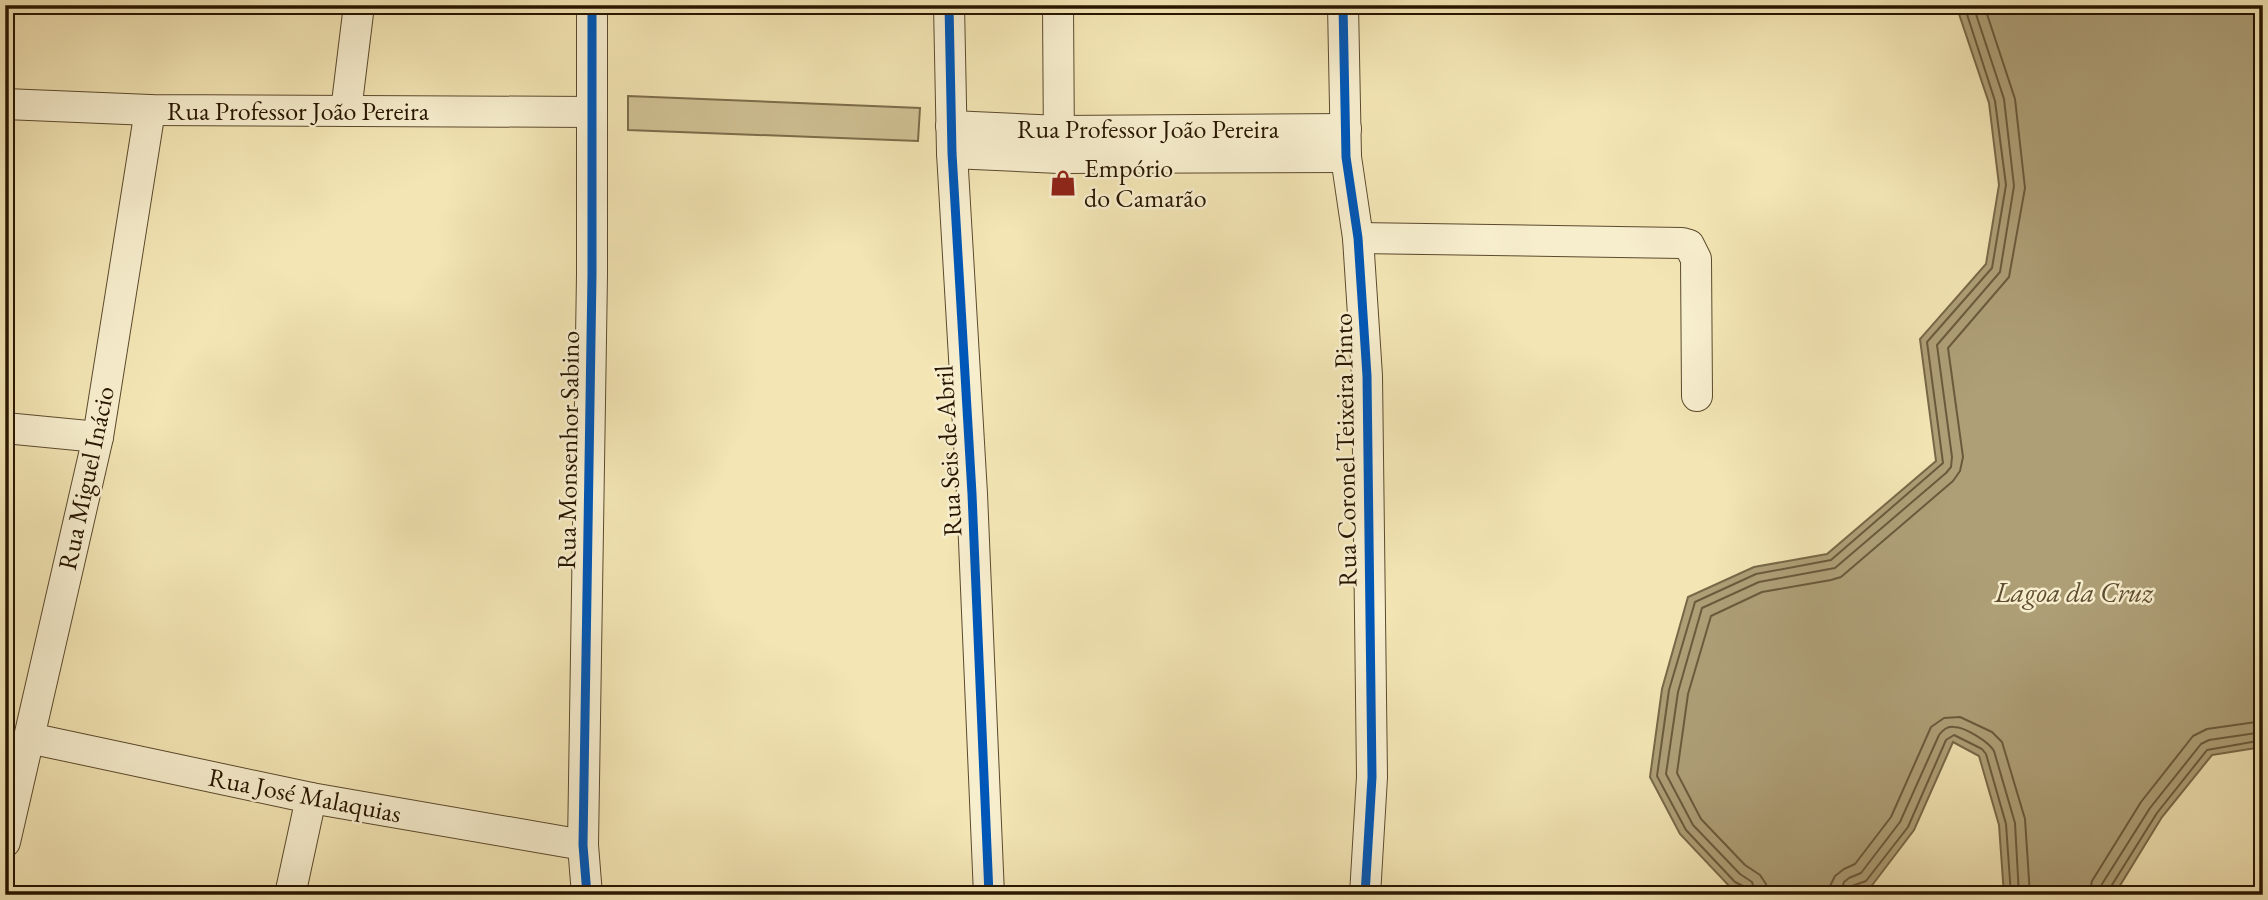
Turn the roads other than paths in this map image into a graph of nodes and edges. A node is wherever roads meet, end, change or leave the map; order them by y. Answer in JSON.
{"nodes":[{"id":1,"x":359,"y":5,"type":"edge"},
{"id":2,"x":592,"y":5,"type":"edge"},
{"id":3,"x":949,"y":5,"type":"edge"},
{"id":4,"x":1058,"y":5,"type":"edge"},
{"id":5,"x":1343,"y":5,"type":"edge"},
{"id":6,"x":5,"y":104,"type":"edge"},
{"id":7,"x":150,"y":110,"type":"junction"},
{"id":8,"x":346,"y":111,"type":"junction"},
{"id":9,"x":591,"y":112,"type":"junction"},
{"id":10,"x":951,"y":140,"type":"junction"},
{"id":11,"x":1346,"y":143,"type":"junction"},
{"id":12,"x":1059,"y":145,"type":"junction"},
{"id":13,"x":1358,"y":238,"type":"junction"},
{"id":14,"x":1697,"y":396,"type":"dead end"},
{"id":15,"x":5,"y":428,"type":"edge"},
{"id":16,"x":98,"y":437,"type":"junction"},
{"id":17,"x":29,"y":738,"type":"junction"},
{"id":18,"x":311,"y":798,"type":"junction"},
{"id":19,"x":5,"y":842,"type":"edge"},
{"id":20,"x":583,"y":845,"type":"junction"},
{"id":21,"x":289,"y":895,"type":"edge"},
{"id":22,"x":587,"y":895,"type":"edge"},
{"id":23,"x":989,"y":895,"type":"edge"},
{"id":24,"x":1365,"y":895,"type":"edge"}],
"edges":[{"from":1,"to":8,"type":"street"},
{"from":2,"to":9,"type":"street","name":"Rua Monsenhor Sabino"},
{"from":3,"to":10,"type":"street","name":"Rua Seis de Abril"},
{"from":4,"to":12,"type":"street"},
{"from":5,"to":11,"type":"street","name":"Rua Coronel Teixeira Pinto"},
{"from":6,"to":7,"type":"street","name":"Rua Professor João Pereira"},
{"from":7,"to":8,"type":"street","name":"Rua Professor João Pereira"},
{"from":7,"to":16,"type":"street","name":"Rua Miguel Inácio"},
{"from":8,"to":9,"type":"street","name":"Rua Professor João Pereira"},
{"from":9,"to":20,"type":"street","name":"Rua Monsenhor Sabino"},
{"from":10,"to":12,"type":"street","name":"Rua Professor João Pereira"},
{"from":10,"to":23,"type":"street","name":"Rua Seis de Abril"},
{"from":11,"to":12,"type":"street","name":"Rua Professor João Pereira"},
{"from":11,"to":13,"type":"street","name":"Rua Coronel Teixeira Pinto"},
{"from":13,"to":14,"type":"street"},
{"from":13,"to":24,"type":"street","name":"Rua Coronel Teixeira Pinto"},
{"from":15,"to":16,"type":"street"},
{"from":16,"to":17,"type":"street","name":"Rua Miguel Inácio"},
{"from":17,"to":18,"type":"street","name":"Rua José Malaquias"},
{"from":17,"to":19,"type":"street","name":"Rua Miguel Inácio"},
{"from":18,"to":20,"type":"street","name":"Rua José Malaquias"},
{"from":18,"to":21,"type":"street"},
{"from":20,"to":22,"type":"street","name":"Rua Monsenhor Sabino"}]}
